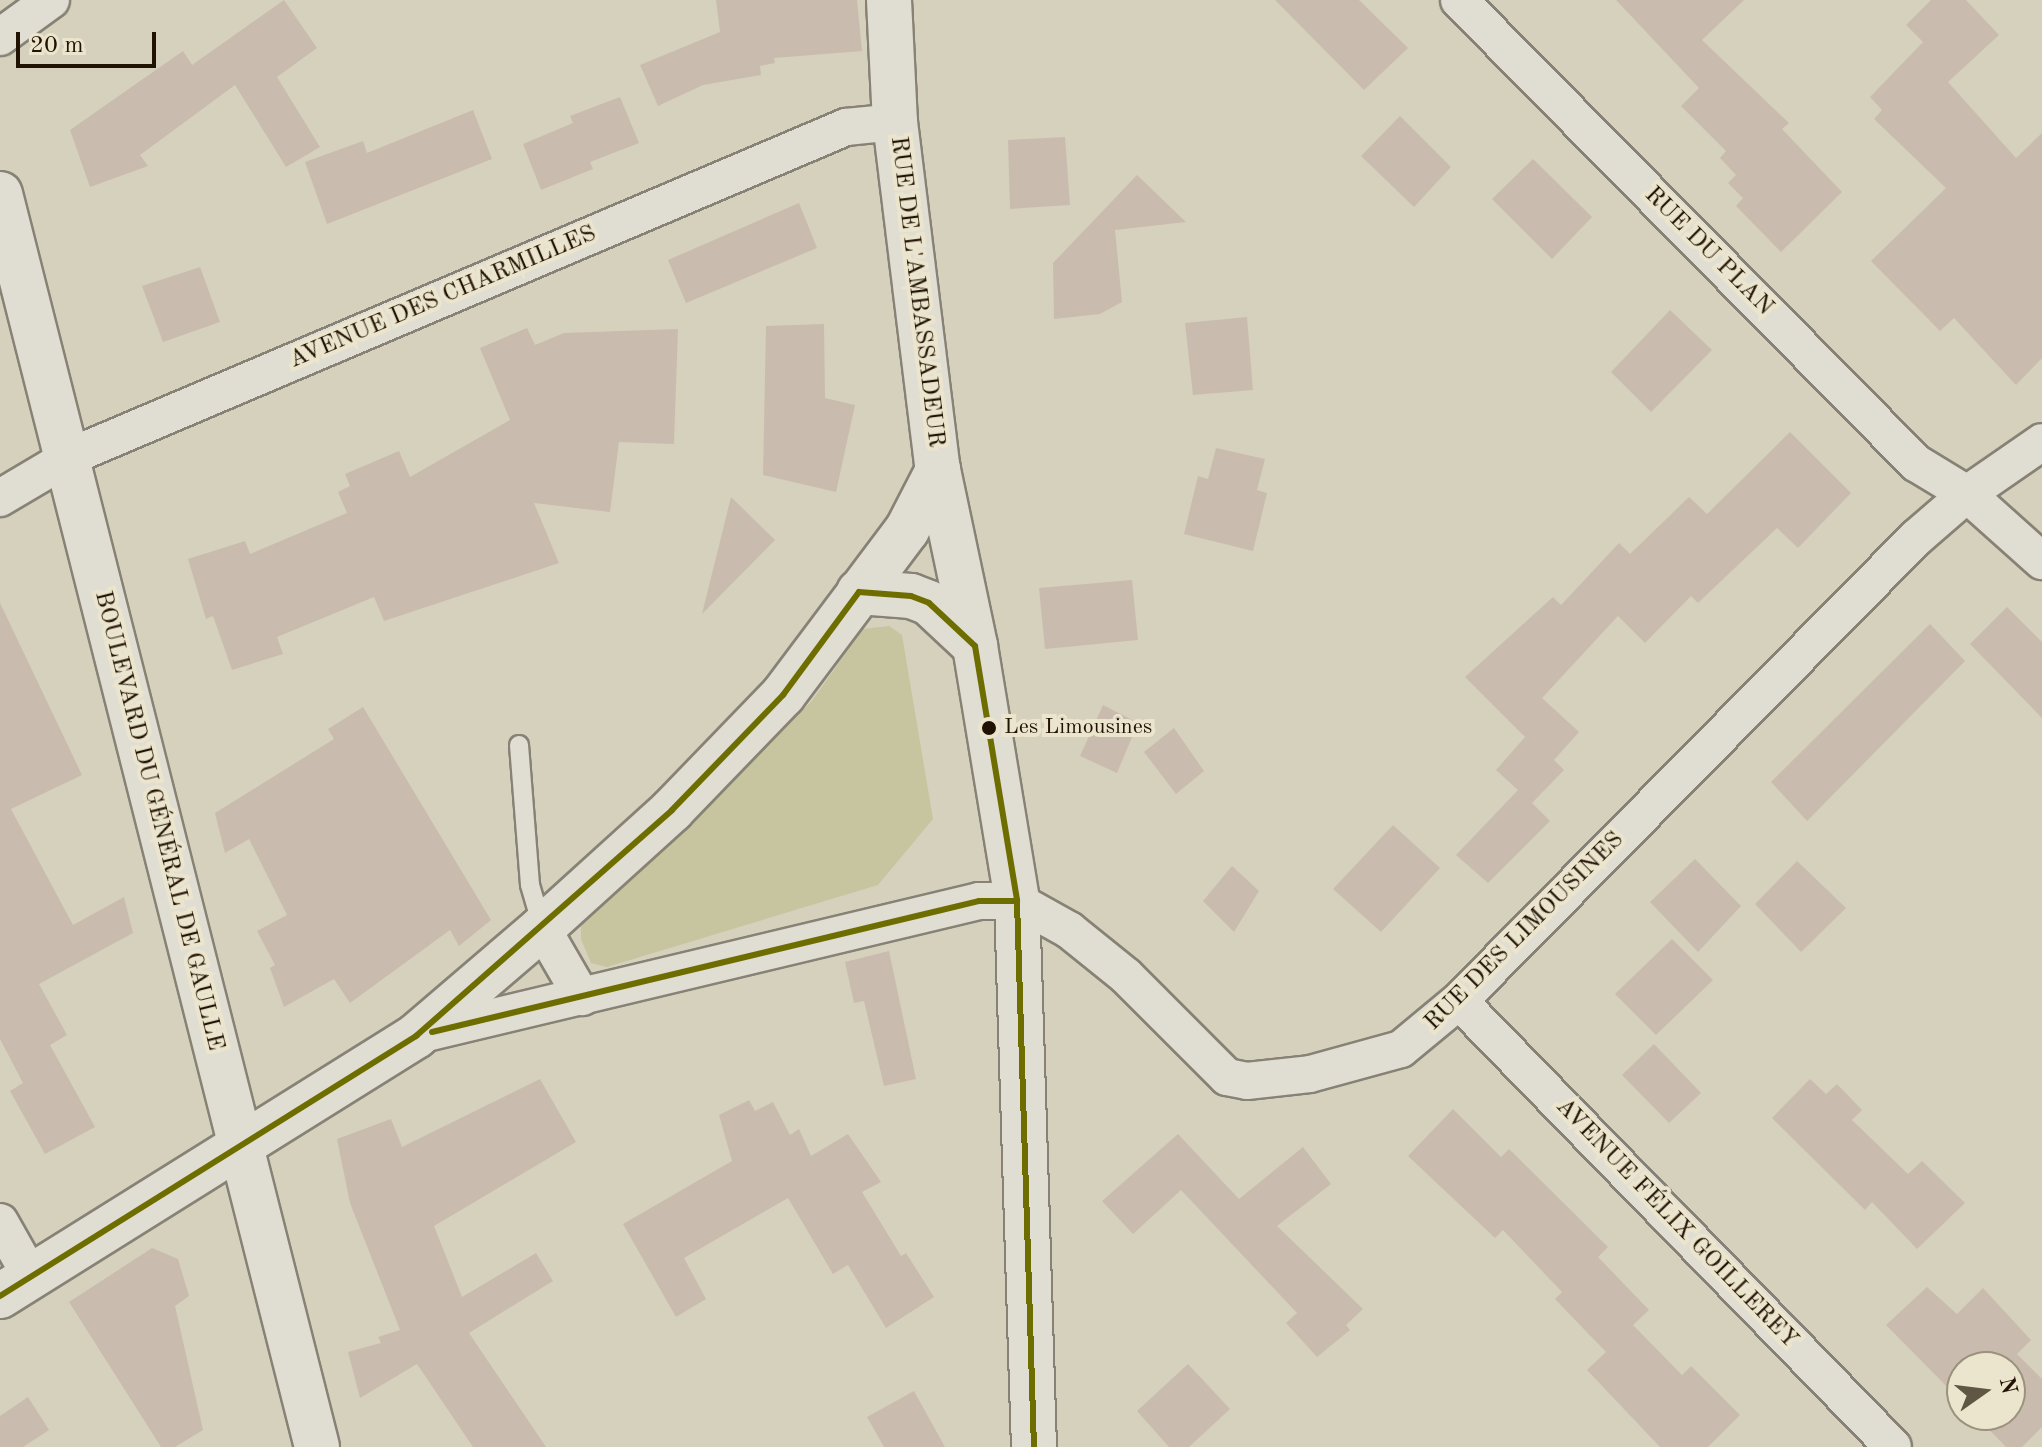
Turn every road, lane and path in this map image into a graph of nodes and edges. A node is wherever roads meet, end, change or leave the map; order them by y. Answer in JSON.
{"nodes":[{"id":1,"x":51,"y":0,"type":"edge"},
{"id":2,"x":889,"y":0,"type":"edge"},
{"id":3,"x":1459,"y":0,"type":"edge"},
{"id":4,"x":0,"y":37,"type":"edge"},
{"id":5,"x":895,"y":122,"type":"junction"},
{"id":6,"x":0,"y":194,"type":"edge"},
{"id":7,"x":2042,"y":442,"type":"edge"},
{"id":8,"x":69,"y":457,"type":"junction"},
{"id":9,"x":938,"y":470,"type":"junction"},
{"id":10,"x":1967,"y":494,"type":"junction"},
{"id":11,"x":0,"y":498,"type":"edge"},
{"id":12,"x":2042,"y":561,"type":"edge"},
{"id":13,"x":859,"y":592,"type":"junction"},
{"id":14,"x":975,"y":646,"type":"junction"},
{"id":15,"x":519,"y":745,"type":"dead end"},
{"id":16,"x":1017,"y":901,"type":"junction"},
{"id":17,"x":542,"y":928,"type":"junction"},
{"id":18,"x":582,"y":997,"type":"junction"},
{"id":19,"x":1459,"y":1001,"type":"junction"},
{"id":20,"x":416,"y":1036,"type":"junction"},
{"id":21,"x":241,"y":1148,"type":"junction"},
{"id":22,"x":0,"y":1222,"type":"edge"},
{"id":23,"x":15,"y":1286,"type":"edge"},
{"id":24,"x":317,"y":1447,"type":"edge"},
{"id":25,"x":1034,"y":1447,"type":"edge"},
{"id":26,"x":1893,"y":1447,"type":"edge"}],
"edges":[{"from":1,"to":4,"type":"street"},
{"from":2,"to":5,"type":"main road","name":"RUE DE L'AMBASSADEUR"},
{"from":3,"to":10,"type":"street","name":"RUE DU PLAN"},
{"from":5,"to":8,"type":"street","name":"AVENUE DES CHARMILLES"},
{"from":5,"to":9,"type":"main road","name":"RUE DE L'AMBASSADEUR"},
{"from":6,"to":8,"type":"main road","name":"BOULEVARD DU GÉNÉRAL DE GAULLE"},
{"from":7,"to":10,"type":"street","name":"RUE DES LIMOUSINES"},
{"from":8,"to":11,"type":"street","name":"AVENUE DES CHARMILLES"},
{"from":8,"to":21,"type":"main road","name":"BOULEVARD DU GÉNÉRAL DE GAULLE"},
{"from":9,"to":13,"type":"main road","name":"RUE DE L'AMBASSADEUR"},
{"from":9,"to":14,"type":"main road"},
{"from":10,"to":12,"type":"street","name":"RUE DU PLAN"},
{"from":10,"to":19,"type":"street","name":"RUE DES LIMOUSINES"},
{"from":13,"to":14,"type":"main road"},
{"from":13,"to":17,"type":"main road","name":"RUE DE L'AMBASSADEUR"},
{"from":14,"to":16,"type":"main road"},
{"from":15,"to":17,"type":"lane"},
{"from":16,"to":18,"type":"street","name":"RUE DES LIMOUSINES"},
{"from":16,"to":19,"type":"street","name":"RUE DES LIMOUSINES"},
{"from":16,"to":25,"type":"main road"},
{"from":17,"to":18,"type":"street"},
{"from":17,"to":20,"type":"main road","name":"RUE DE L'AMBASSADEUR"},
{"from":18,"to":20,"type":"street","name":"RUE DES LIMOUSINES"},
{"from":19,"to":26,"type":"street","name":"AVENUE FÉLIX GOILLEREY"},
{"from":20,"to":21,"type":"main road","name":"RUE DE L'AMBASSADEUR"},
{"from":21,"to":23,"type":"main road","name":"RUE DE L'AMBASSADEUR"},
{"from":21,"to":24,"type":"main road","name":"BOULEVARD DU GÉNÉRAL DE GAULLE"},
{"from":22,"to":23,"type":"street"}]}
